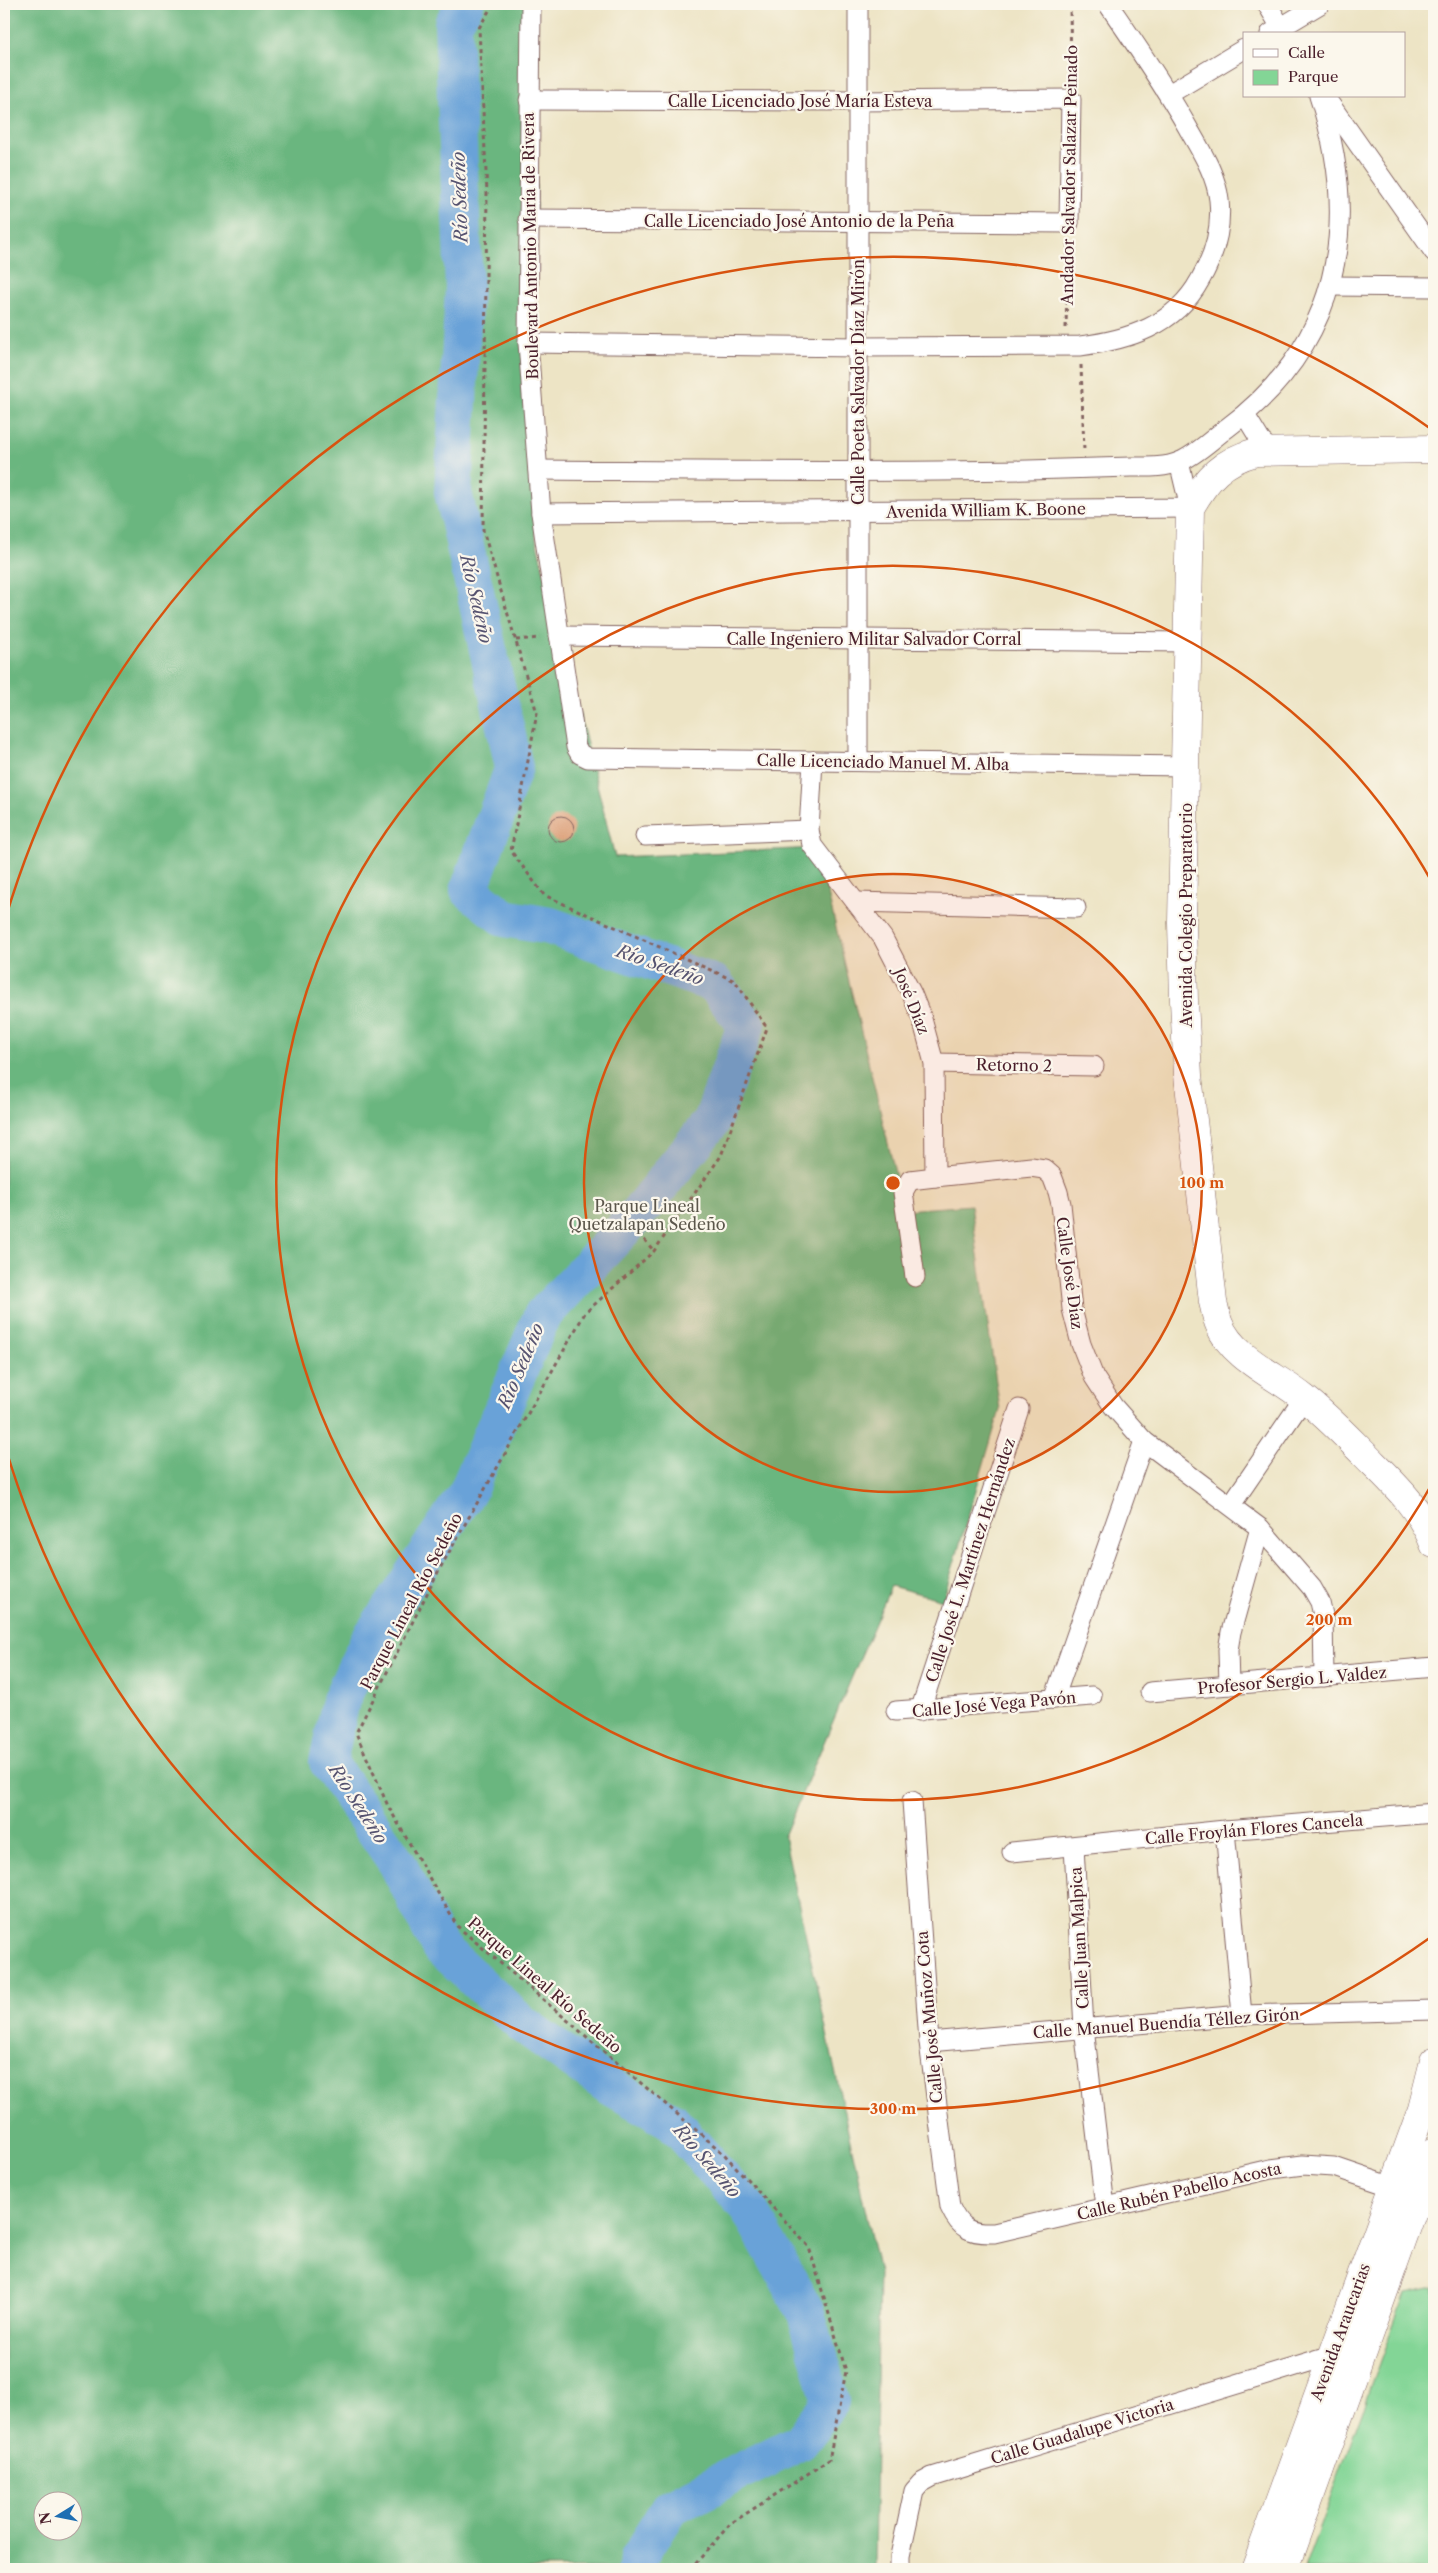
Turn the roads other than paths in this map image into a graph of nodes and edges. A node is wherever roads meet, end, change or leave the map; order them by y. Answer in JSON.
{"nodes":[{"id":1,"x":531,"y":4,"type":"edge"},
{"id":2,"x":858,"y":4,"type":"edge"},
{"id":3,"x":1108,"y":4,"type":"edge"},
{"id":4,"x":1267,"y":4,"type":"edge"},
{"id":5,"x":1320,"y":4,"type":"edge"},
{"id":6,"x":1279,"y":32,"type":"edge"},
{"id":7,"x":1243,"y":50,"type":"edge"},
{"id":8,"x":1169,"y":94,"type":"junction"},
{"id":9,"x":1320,"y":98,"type":"edge"},
{"id":10,"x":1326,"y":98,"type":"edge"},
{"id":11,"x":1071,"y":99,"type":"joint"},
{"id":12,"x":529,"y":100,"type":"junction"},
{"id":13,"x":858,"y":101,"type":"junction"},
{"id":14,"x":528,"y":219,"type":"junction"},
{"id":15,"x":859,"y":222,"type":"junction"},
{"id":16,"x":1069,"y":223,"type":"joint"},
{"id":17,"x":1434,"y":252,"type":"edge"},
{"id":18,"x":1331,"y":286,"type":"junction"},
{"id":19,"x":1434,"y":287,"type":"edge"},
{"id":20,"x":528,"y":343,"type":"junction"},
{"id":21,"x":858,"y":347,"type":"junction"},
{"id":22,"x":1245,"y":415,"type":"junction"},
{"id":23,"x":1434,"y":449,"type":"edge"},
{"id":24,"x":1272,"y":451,"type":"junction"},
{"id":25,"x":1179,"y":462,"type":"junction"},
{"id":26,"x":538,"y":470,"type":"junction"},
{"id":27,"x":858,"y":473,"type":"junction"},
{"id":28,"x":1190,"y":508,"type":"junction"},
{"id":29,"x":858,"y":511,"type":"junction"},
{"id":30,"x":541,"y":513,"type":"junction"},
{"id":31,"x":559,"y":636,"type":"junction"},
{"id":32,"x":858,"y":638,"type":"junction"},
{"id":33,"x":1188,"y":642,"type":"junction"},
{"id":34,"x":580,"y":754,"type":"joint"},
{"id":35,"x":858,"y":760,"type":"junction"},
{"id":36,"x":813,"y":761,"type":"junction"},
{"id":37,"x":1186,"y":766,"type":"junction"},
{"id":38,"x":809,"y":830,"type":"junction"},
{"id":39,"x":645,"y":836,"type":"dead end"},
{"id":40,"x":857,"y":902,"type":"junction"},
{"id":41,"x":1076,"y":908,"type":"dead end"},
{"id":42,"x":934,"y":1063,"type":"junction"},
{"id":43,"x":1094,"y":1066,"type":"dead end"},
{"id":44,"x":934,"y":1177,"type":"junction"},
{"id":45,"x":915,"y":1277,"type":"dead end"},
{"id":46,"x":1304,"y":1398,"type":"junction"},
{"id":47,"x":1019,"y":1409,"type":"dead end"},
{"id":48,"x":1144,"y":1441,"type":"junction"},
{"id":49,"x":1231,"y":1504,"type":"junction"},
{"id":50,"x":1260,"y":1528,"type":"junction"},
{"id":51,"x":1434,"y":1544,"type":"edge"},
{"id":52,"x":1434,"y":1667,"type":"edge"},
{"id":53,"x":1324,"y":1677,"type":"junction"},
{"id":54,"x":1229,"y":1685,"type":"junction"},
{"id":55,"x":1150,"y":1692,"type":"dead end"},
{"id":56,"x":1092,"y":1696,"type":"dead end"},
{"id":57,"x":1054,"y":1699,"type":"junction"},
{"id":58,"x":920,"y":1710,"type":"junction"},
{"id":59,"x":896,"y":1712,"type":"dead end"},
{"id":60,"x":912,"y":1800,"type":"dead end"},
{"id":61,"x":1434,"y":1813,"type":"edge"},
{"id":62,"x":1225,"y":1830,"type":"junction"},
{"id":63,"x":1074,"y":1847,"type":"junction"},
{"id":64,"x":1012,"y":1852,"type":"dead end"},
{"id":65,"x":1434,"y":2010,"type":"edge"},
{"id":66,"x":1242,"y":2014,"type":"junction"},
{"id":67,"x":1084,"y":2028,"type":"junction"},
{"id":68,"x":929,"y":2042,"type":"junction"},
{"id":69,"x":1434,"y":2061,"type":"edge"},
{"id":70,"x":1430,"y":2096,"type":"edge"},
{"id":71,"x":1434,"y":2152,"type":"edge"},
{"id":72,"x":1393,"y":2186,"type":"junction"},
{"id":73,"x":1104,"y":2208,"type":"junction"},
{"id":74,"x":965,"y":2228,"type":"joint"},
{"id":75,"x":1332,"y":2354,"type":"junction"},
{"id":76,"x":900,"y":2569,"type":"edge"},
{"id":77,"x":1255,"y":2569,"type":"edge"},
{"id":78,"x":1284,"y":2569,"type":"edge"}],
"edges":[{"from":1,"to":12,"type":"street","name":"Boulevard Antonio María de Rivera"},
{"from":2,"to":13,"type":"street","name":"Calle Poeta Salvador Díaz Mirón"},
{"from":3,"to":8,"type":"street"},
{"from":4,"to":6,"type":"street"},
{"from":5,"to":6,"type":"street"},
{"from":7,"to":8,"type":"street"},
{"from":8,"to":21,"type":"street"},
{"from":9,"to":18,"type":"street"},
{"from":10,"to":17,"type":"street"},
{"from":11,"to":13,"type":"street","name":"Calle Licenciado José María Esteva"},
{"from":11,"to":16,"type":"street","name":"Andador Salvador Salazar Peinado"},
{"from":12,"to":13,"type":"street","name":"Calle Licenciado José María Esteva"},
{"from":12,"to":14,"type":"street","name":"Boulevard Antonio María de Rivera"},
{"from":13,"to":15,"type":"street","name":"Calle Poeta Salvador Díaz Mirón"},
{"from":14,"to":15,"type":"street","name":"Calle Licenciado José Antonio de la Peña"},
{"from":14,"to":20,"type":"street","name":"Boulevard Antonio María de Rivera"},
{"from":15,"to":16,"type":"street","name":"Calle Licenciado José Antonio de la Peña"},
{"from":15,"to":21,"type":"street","name":"Calle Poeta Salvador Díaz Mirón"},
{"from":18,"to":19,"type":"street"},
{"from":18,"to":22,"type":"street"},
{"from":20,"to":21,"type":"street"},
{"from":20,"to":26,"type":"street","name":"Boulevard Antonio María de Rivera"},
{"from":21,"to":27,"type":"street","name":"Calle Poeta Salvador Díaz Mirón"},
{"from":22,"to":24,"type":"street"},
{"from":22,"to":25,"type":"street"},
{"from":23,"to":24,"type":"street"},
{"from":24,"to":28,"type":"street"},
{"from":25,"to":27,"type":"street"},
{"from":25,"to":28,"type":"street","name":"Avenida Colegio Preparatorio"},
{"from":26,"to":27,"type":"street"},
{"from":26,"to":30,"type":"street","name":"Boulevard Antonio María de Rivera"},
{"from":27,"to":29,"type":"street","name":"Calle Poeta Salvador Díaz Mirón"},
{"from":28,"to":29,"type":"street","name":"Avenida William K. Boone"},
{"from":28,"to":33,"type":"street","name":"Avenida Colegio Preparatorio"},
{"from":29,"to":30,"type":"street","name":"Avenida William K. Boone"},
{"from":29,"to":32,"type":"street","name":"Calle Poeta Salvador Díaz Mirón"},
{"from":30,"to":31,"type":"street","name":"Boulevard Antonio María de Rivera"},
{"from":31,"to":32,"type":"street","name":"Calle Ingeniero Militar Salvador Corral"},
{"from":31,"to":34,"type":"street","name":"Boulevard Antonio María de Rivera"},
{"from":32,"to":33,"type":"street","name":"Calle Ingeniero Militar Salvador Corral"},
{"from":32,"to":35,"type":"street","name":"Calle Poeta Salvador Díaz Mirón"},
{"from":33,"to":37,"type":"street","name":"Avenida Colegio Preparatorio"},
{"from":34,"to":36,"type":"street","name":"Calle Licenciado Manuel M. Alba"},
{"from":35,"to":36,"type":"street","name":"Calle Licenciado Manuel M. Alba"},
{"from":35,"to":37,"type":"street","name":"Calle Licenciado Manuel M. Alba"},
{"from":36,"to":38,"type":"street","name":"José Díaz"},
{"from":37,"to":46,"type":"street","name":"Avenida Colegio Preparatorio"},
{"from":38,"to":39,"type":"street"},
{"from":38,"to":40,"type":"street","name":"José Díaz"},
{"from":40,"to":41,"type":"street"},
{"from":40,"to":42,"type":"street","name":"José Díaz"},
{"from":42,"to":43,"type":"street","name":"Retorno 2"},
{"from":42,"to":44,"type":"street","name":"José Díaz"},
{"from":44,"to":45,"type":"street"},
{"from":44,"to":48,"type":"street","name":"Calle José Díaz"},
{"from":46,"to":49,"type":"street"},
{"from":46,"to":51,"type":"street","name":"Avenida Colegio Preparatorio"},
{"from":47,"to":58,"type":"street","name":"Calle José L. Martínez Hernández"},
{"from":48,"to":49,"type":"street","name":"Calle José Díaz"},
{"from":48,"to":57,"type":"street"},
{"from":49,"to":50,"type":"street","name":"Calle José Díaz"},
{"from":50,"to":53,"type":"street","name":"Calle José Díaz"},
{"from":50,"to":54,"type":"street"},
{"from":52,"to":53,"type":"street","name":"Profesor Sergio L. Valdez"},
{"from":53,"to":54,"type":"street","name":"Profesor Sergio L. Valdez"},
{"from":54,"to":55,"type":"street","name":"Profesor Sergio L. Valdez"},
{"from":56,"to":57,"type":"street","name":"Calle José Vega Pavón"},
{"from":57,"to":58,"type":"street","name":"Calle José Vega Pavón"},
{"from":58,"to":59,"type":"street","name":"Calle José Vega Pavón"},
{"from":60,"to":68,"type":"street","name":"Calle José Muñoz Cota"},
{"from":61,"to":62,"type":"street","name":"Calle Froylán Flores Cancela"},
{"from":62,"to":63,"type":"street","name":"Calle Froylán Flores Cancela"},
{"from":62,"to":66,"type":"street"},
{"from":63,"to":64,"type":"street","name":"Calle Froylán Flores Cancela"},
{"from":63,"to":67,"type":"street","name":"Calle Juan Malpica"},
{"from":65,"to":66,"type":"street","name":"Calle Manuel Buendía Téllez Girón"},
{"from":66,"to":67,"type":"street","name":"Calle Manuel Buendía Téllez Girón"},
{"from":67,"to":68,"type":"street","name":"Calle Manuel Buendía Téllez Girón"},
{"from":67,"to":73,"type":"street","name":"Calle Juan Malpica"},
{"from":68,"to":74,"type":"street","name":"Calle José Muñoz Cota"},
{"from":69,"to":70,"type":"street","name":"Avenida Araucarias"},
{"from":70,"to":72,"type":"street","name":"Avenida Araucarias"},
{"from":71,"to":78,"type":"street","name":"Avenida Araucarias"},
{"from":72,"to":73,"type":"street","name":"Calle Rubén Pabello Acosta"},
{"from":72,"to":75,"type":"street","name":"Avenida Araucarias"},
{"from":73,"to":74,"type":"street","name":"Calle Rubén Pabello Acosta"},
{"from":75,"to":76,"type":"street","name":"Calle Guadalupe Victoria"},
{"from":75,"to":77,"type":"street","name":"Avenida Araucarias"}]}
